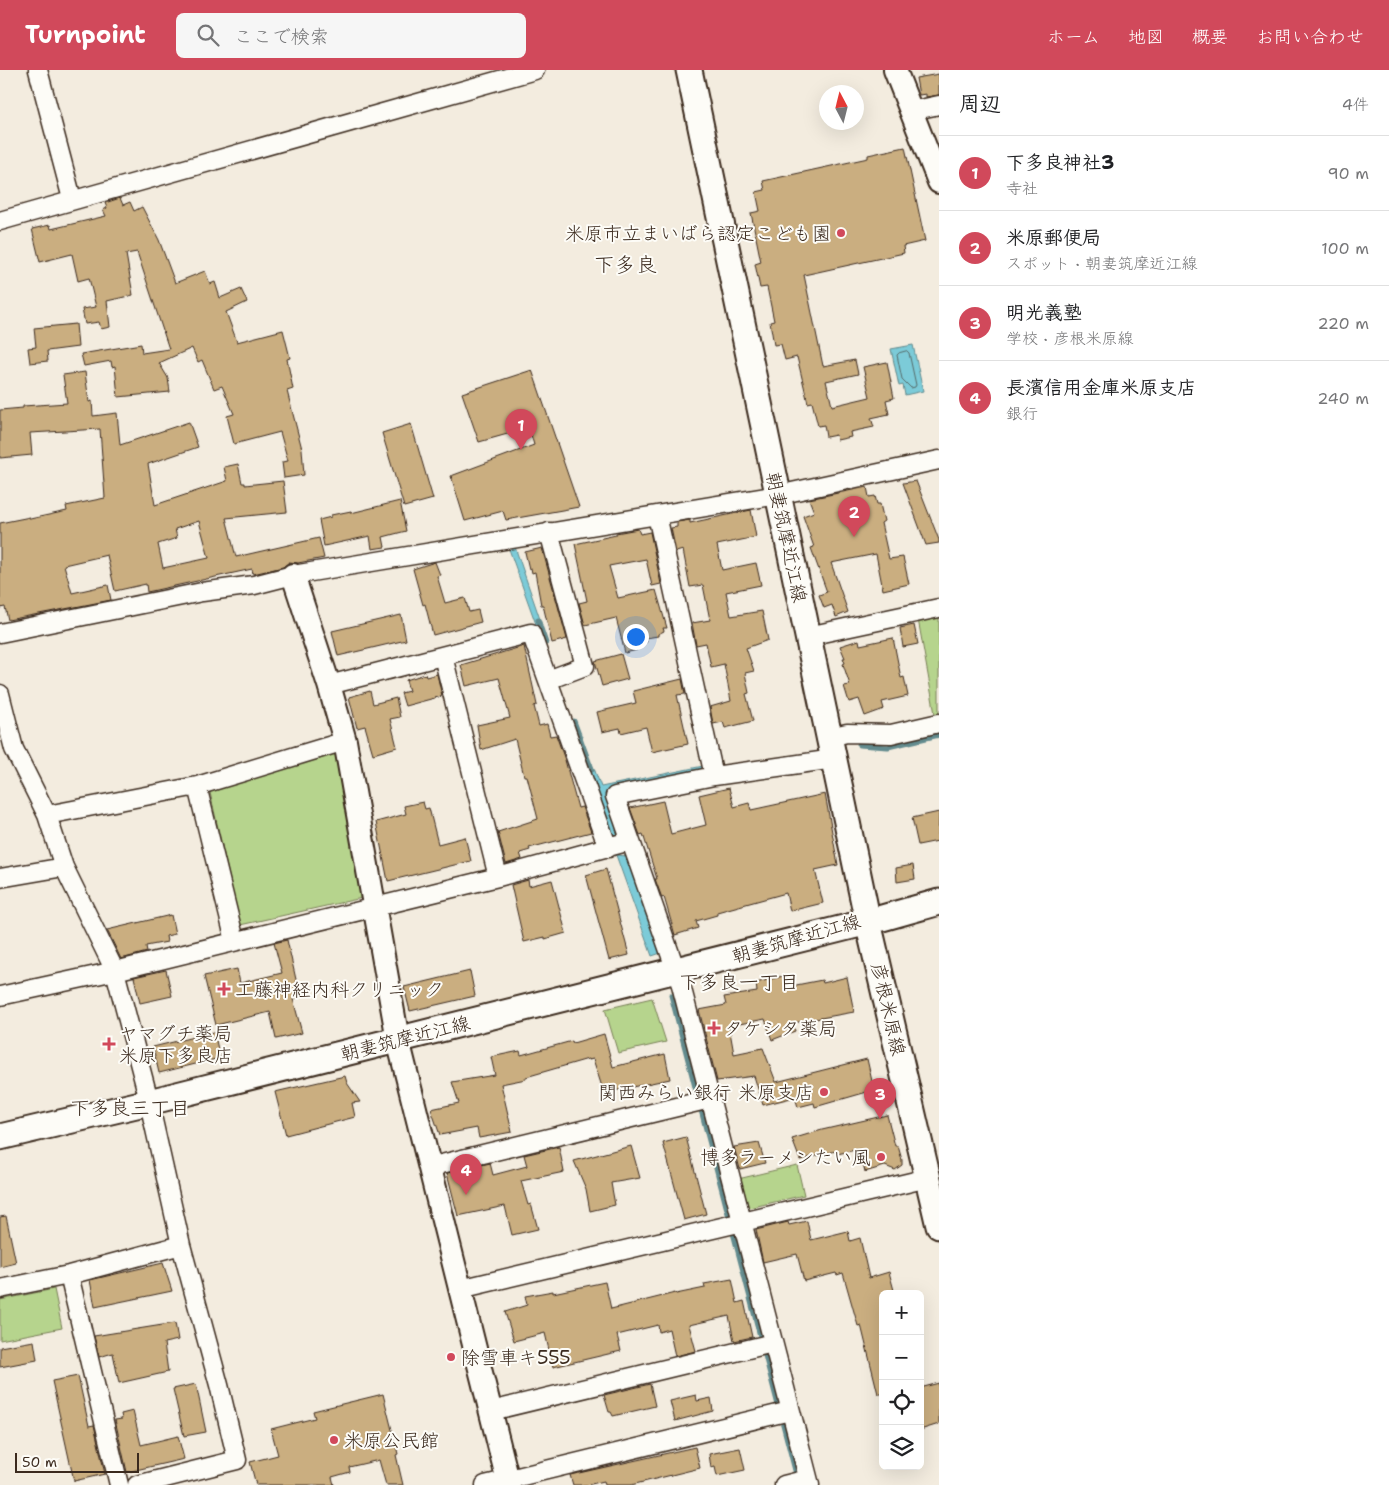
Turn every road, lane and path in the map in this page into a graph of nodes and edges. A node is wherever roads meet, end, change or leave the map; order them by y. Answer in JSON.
{"nodes":[{"id":1,"x":38,"y":70,"type":"edge"},
{"id":2,"x":535,"y":70,"type":"edge"},
{"id":3,"x":689,"y":70,"type":"edge"},
{"id":4,"x":895,"y":70,"type":"edge"},
{"id":5,"x":939,"y":105,"type":"edge"},
{"id":6,"x":911,"y":112,"type":"junction"},
{"id":7,"x":939,"y":182,"type":"edge"},
{"id":8,"x":72,"y":199,"type":"junction"},
{"id":9,"x":0,"y":221,"type":"edge"},
{"id":10,"x":939,"y":460,"type":"edge"},
{"id":11,"x":778,"y":495,"type":"junction"},
{"id":12,"x":657,"y":515,"type":"junction"},
{"id":13,"x":550,"y":532,"type":"junction"},
{"id":14,"x":293,"y":575,"type":"junction"},
{"id":15,"x":939,"y":608,"type":"edge"},
{"id":16,"x":0,"y":633,"type":"edge"},
{"id":17,"x":808,"y":636,"type":"junction"},
{"id":18,"x":443,"y":656,"type":"junction"},
{"id":19,"x":555,"y":678,"type":"junction"},
{"id":20,"x":329,"y":685,"type":"junction"},
{"id":21,"x":0,"y":694,"type":"edge"},
{"id":22,"x":939,"y":723,"type":"edge"},
{"id":23,"x":345,"y":741,"type":"junction"},
{"id":24,"x":832,"y":748,"type":"junction"},
{"id":25,"x":7,"y":751,"type":"edge"},
{"id":26,"x":714,"y":776,"type":"junction"},
{"id":27,"x":197,"y":786,"type":"junction"},
{"id":28,"x":47,"y":815,"type":"junction"},
{"id":29,"x":619,"y":844,"type":"junction"},
{"id":30,"x":64,"y":866,"type":"junction"},
{"id":31,"x":498,"y":877,"type":"junction"},
{"id":32,"x":0,"y":878,"type":"edge"},
{"id":33,"x":939,"y":902,"type":"edge"},
{"id":34,"x":374,"y":907,"type":"junction"},
{"id":35,"x":868,"y":922,"type":"junction"},
{"id":36,"x":235,"y":941,"type":"junction"},
{"id":37,"x":676,"y":970,"type":"junction"},
{"id":38,"x":115,"y":971,"type":"junction"},
{"id":39,"x":0,"y":996,"type":"edge"},
{"id":40,"x":398,"y":1040,"type":"junction"},
{"id":41,"x":702,"y":1101,"type":"junction"},
{"id":42,"x":149,"y":1102,"type":"junction"},
{"id":43,"x":0,"y":1137,"type":"edge"},
{"id":44,"x":429,"y":1167,"type":"junction"},
{"id":45,"x":928,"y":1178,"type":"junction"},
{"id":46,"x":734,"y":1225,"type":"junction"},
{"id":47,"x":939,"y":1226,"type":"edge"},
{"id":48,"x":181,"y":1245,"type":"junction"},
{"id":49,"x":69,"y":1275,"type":"junction"},
{"id":50,"x":0,"y":1289,"type":"edge"},
{"id":51,"x":460,"y":1289,"type":"junction"},
{"id":52,"x":765,"y":1345,"type":"junction"},
{"id":53,"x":491,"y":1411,"type":"junction"},
{"id":54,"x":783,"y":1412,"type":"junction"},
{"id":55,"x":508,"y":1482,"type":"edge"},
{"id":56,"x":799,"y":1483,"type":"edge"},
{"id":57,"x":119,"y":1485,"type":"edge"},
{"id":58,"x":137,"y":1485,"type":"edge"},
{"id":59,"x":485,"y":1485,"type":"edge"}],
"edges":[{"from":1,"to":8,"type":"street"},
{"from":2,"to":8,"type":"street"},
{"from":3,"to":11,"type":"main road","name":"朝妻筑摩近江線"},
{"from":4,"to":6,"type":"street"},
{"from":5,"to":6,"type":"street"},
{"from":6,"to":7,"type":"street"},
{"from":8,"to":9,"type":"street"},
{"from":10,"to":11,"type":"street"},
{"from":11,"to":12,"type":"street"},
{"from":11,"to":17,"type":"main road","name":"朝妻筑摩近江線"},
{"from":12,"to":13,"type":"street"},
{"from":12,"to":26,"type":"street"},
{"from":13,"to":14,"type":"street"},
{"from":13,"to":19,"type":"street"},
{"from":14,"to":16,"type":"street"},
{"from":14,"to":20,"type":"street"},
{"from":15,"to":17,"type":"street"},
{"from":17,"to":24,"type":"main road","name":"朝妻筑摩近江線"},
{"from":18,"to":19,"type":"street"},
{"from":18,"to":20,"type":"street"},
{"from":18,"to":31,"type":"street"},
{"from":19,"to":29,"type":"street"},
{"from":20,"to":23,"type":"street"},
{"from":21,"to":25,"type":"street"},
{"from":22,"to":24,"type":"street"},
{"from":23,"to":27,"type":"street"},
{"from":23,"to":34,"type":"street"},
{"from":24,"to":26,"type":"street"},
{"from":24,"to":35,"type":"main road","name":"朝妻筑摩近江線"},
{"from":25,"to":28,"type":"street"},
{"from":26,"to":29,"type":"street"},
{"from":27,"to":28,"type":"street"},
{"from":27,"to":36,"type":"street"},
{"from":28,"to":30,"type":"street"},
{"from":29,"to":31,"type":"street"},
{"from":29,"to":37,"type":"street"},
{"from":30,"to":32,"type":"street"},
{"from":30,"to":38,"type":"street"},
{"from":31,"to":34,"type":"street"},
{"from":33,"to":35,"type":"main road"},
{"from":34,"to":36,"type":"street"},
{"from":34,"to":40,"type":"street"},
{"from":35,"to":37,"type":"main road","name":"朝妻筑摩近江線"},
{"from":35,"to":45,"type":"main road","name":"彦根米原線"},
{"from":36,"to":38,"type":"street"},
{"from":37,"to":40,"type":"main road","name":"朝妻筑摩近江線"},
{"from":37,"to":41,"type":"street"},
{"from":38,"to":39,"type":"street"},
{"from":38,"to":42,"type":"street"},
{"from":40,"to":42,"type":"main road","name":"朝妻筑摩近江線"},
{"from":40,"to":44,"type":"street"},
{"from":41,"to":44,"type":"street"},
{"from":41,"to":46,"type":"street"},
{"from":42,"to":43,"type":"main road","name":"朝妻筑摩近江線"},
{"from":42,"to":48,"type":"street"},
{"from":44,"to":51,"type":"street"},
{"from":45,"to":46,"type":"street"},
{"from":45,"to":47,"type":"main road","name":"彦根米原線"},
{"from":46,"to":51,"type":"street"},
{"from":46,"to":52,"type":"street"},
{"from":48,"to":49,"type":"street"},
{"from":48,"to":58,"type":"street"},
{"from":49,"to":50,"type":"street"},
{"from":49,"to":57,"type":"street"},
{"from":51,"to":53,"type":"street"},
{"from":52,"to":53,"type":"street"},
{"from":52,"to":54,"type":"street"},
{"from":53,"to":55,"type":"street"},
{"from":54,"to":55,"type":"street"},
{"from":54,"to":56,"type":"street"},
{"from":55,"to":59,"type":"street"}]}
